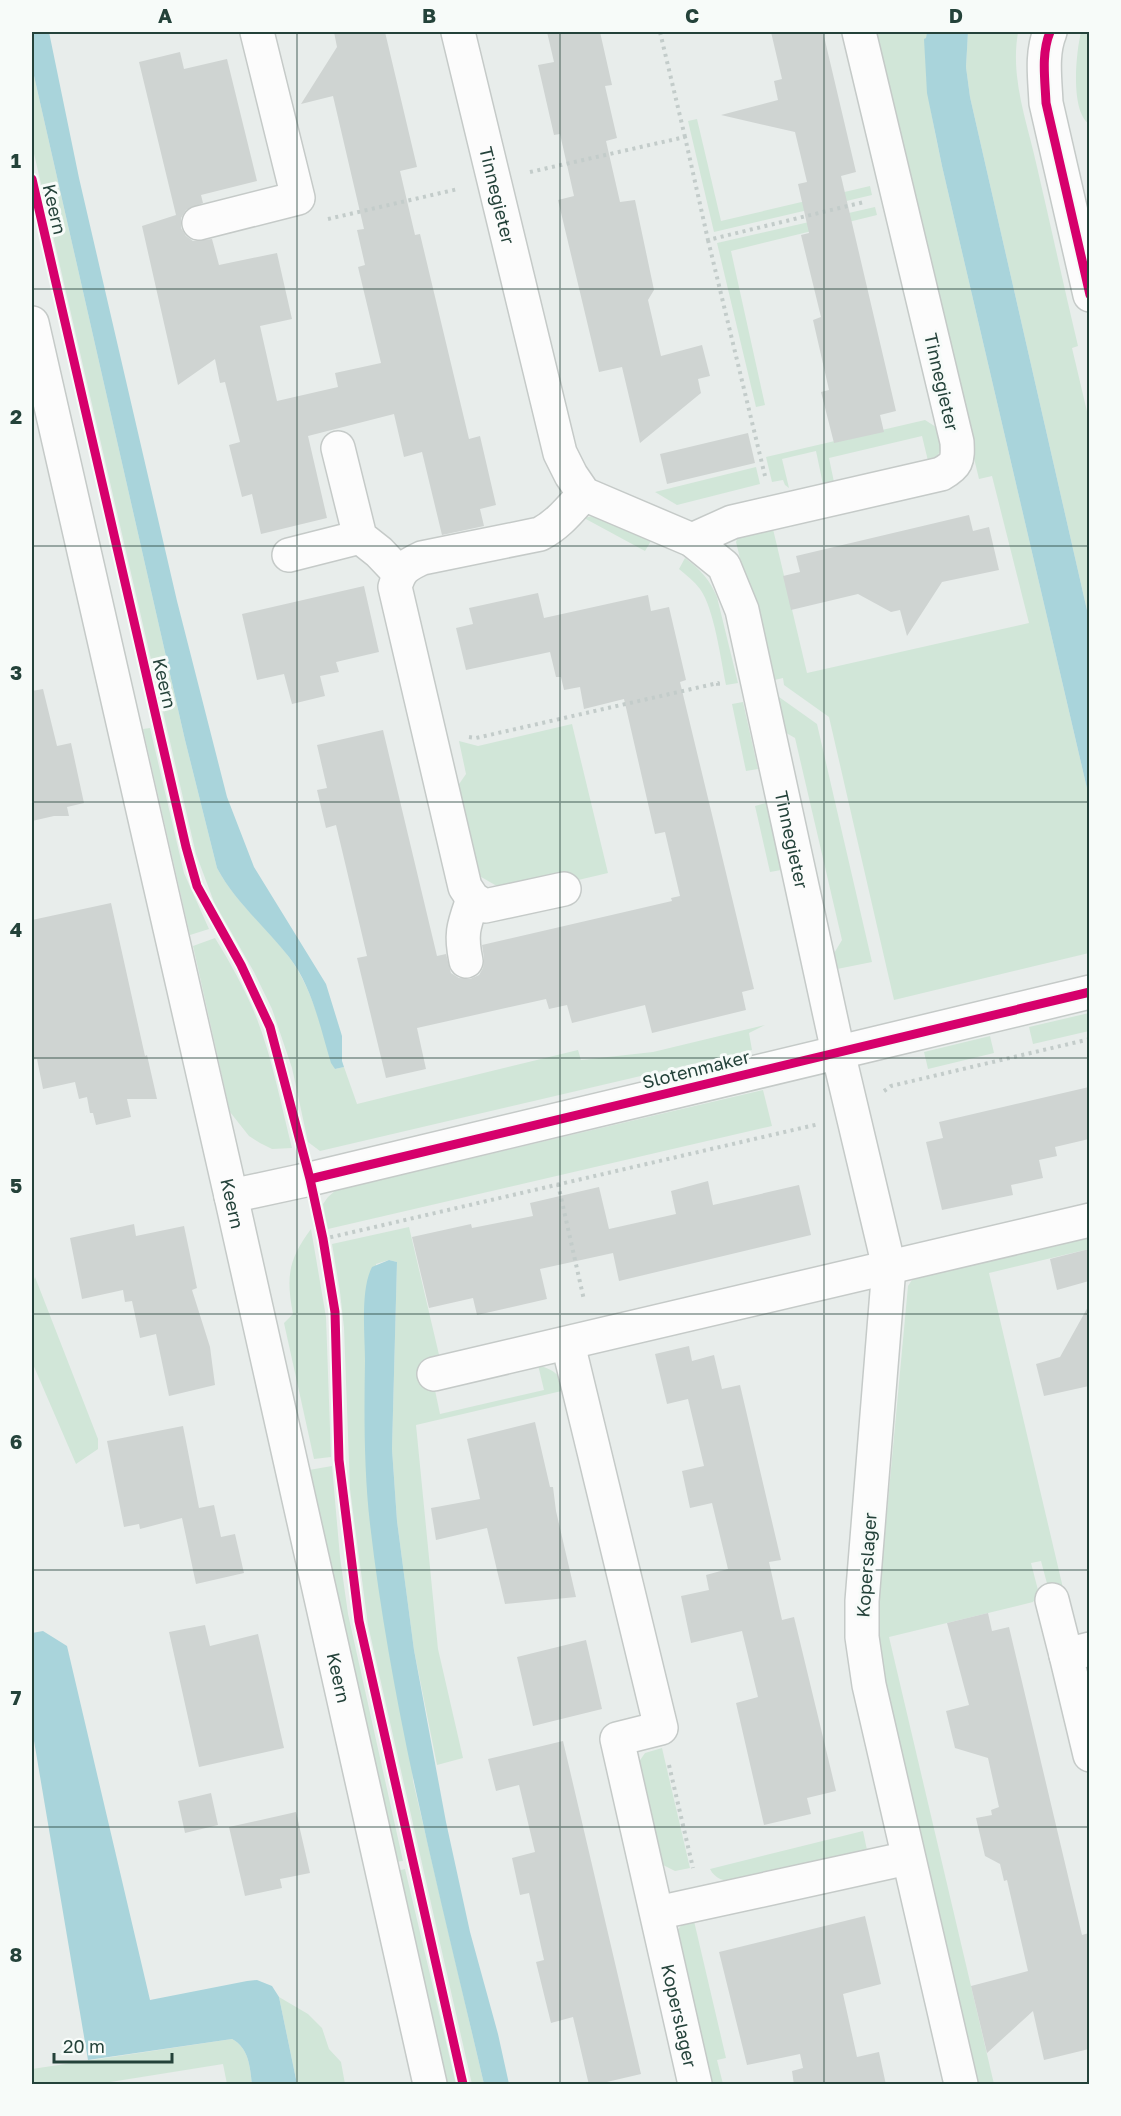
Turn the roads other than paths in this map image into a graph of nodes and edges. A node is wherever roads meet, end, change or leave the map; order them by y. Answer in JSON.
{"nodes":[{"id":1,"x":257,"y":32,"type":"edge"},
{"id":2,"x":458,"y":32,"type":"edge"},
{"id":3,"x":859,"y":32,"type":"edge"},
{"id":4,"x":1048,"y":37,"type":"edge"},
{"id":5,"x":199,"y":223,"type":"dead end"},
{"id":6,"x":1089,"y":295,"type":"edge"},
{"id":7,"x":32,"y":323,"type":"edge"},
{"id":8,"x":338,"y":448,"type":"dead end"},
{"id":9,"x":584,"y":494,"type":"junction"},
{"id":10,"x":360,"y":537,"type":"junction"},
{"id":11,"x":692,"y":540,"type":"junction"},
{"id":12,"x":289,"y":555,"type":"dead end"},
{"id":13,"x":399,"y":573,"type":"junction"},
{"id":14,"x":564,"y":889,"type":"dead end"},
{"id":15,"x":473,"y":898,"type":"junction"},
{"id":16,"x":466,"y":961,"type":"dead end"},
{"id":17,"x":1089,"y":992,"type":"edge"},
{"id":18,"x":838,"y":1052,"type":"junction"},
{"id":19,"x":231,"y":1196,"type":"junction"},
{"id":20,"x":1089,"y":1220,"type":"edge"},
{"id":21,"x":889,"y":1268,"type":"junction"},
{"id":22,"x":580,"y":1341,"type":"junction"},
{"id":23,"x":434,"y":1374,"type":"dead end"},
{"id":24,"x":1052,"y":1600,"type":"dead end"},
{"id":25,"x":1078,"y":1652,"type":"edge"},
{"id":26,"x":1089,"y":1755,"type":"edge"},
{"id":27,"x":908,"y":1858,"type":"junction"},
{"id":28,"x":657,"y":1913,"type":"junction"},
{"id":29,"x":430,"y":2085,"type":"edge"},
{"id":30,"x":695,"y":2085,"type":"edge"},
{"id":31,"x":961,"y":2085,"type":"edge"}],
"edges":[{"from":1,"to":5,"type":"street"},
{"from":2,"to":9,"type":"street","name":"Tinnegieter"},
{"from":3,"to":11,"type":"street","name":"Tinnegieter"},
{"from":4,"to":6,"type":"street"},
{"from":7,"to":19,"type":"street","name":"Keern"},
{"from":8,"to":10,"type":"street"},
{"from":9,"to":11,"type":"street","name":"Tinnegieter"},
{"from":9,"to":13,"type":"street"},
{"from":10,"to":12,"type":"street"},
{"from":10,"to":13,"type":"street"},
{"from":11,"to":18,"type":"street","name":"Tinnegieter"},
{"from":13,"to":15,"type":"street"},
{"from":14,"to":15,"type":"street"},
{"from":15,"to":16,"type":"street"},
{"from":17,"to":18,"type":"street","name":"Slotenmaker"},
{"from":18,"to":19,"type":"street","name":"Slotenmaker"},
{"from":18,"to":21,"type":"street","name":"Koperslager"},
{"from":19,"to":29,"type":"street","name":"Keern"},
{"from":20,"to":21,"type":"street"},
{"from":21,"to":22,"type":"street"},
{"from":21,"to":27,"type":"street","name":"Koperslager"},
{"from":22,"to":23,"type":"street"},
{"from":22,"to":28,"type":"street","name":"Koperslager"},
{"from":24,"to":25,"type":"street"},
{"from":25,"to":26,"type":"street"},
{"from":27,"to":28,"type":"street"},
{"from":27,"to":31,"type":"street","name":"Koperslager"},
{"from":28,"to":30,"type":"street","name":"Koperslager"}]}
